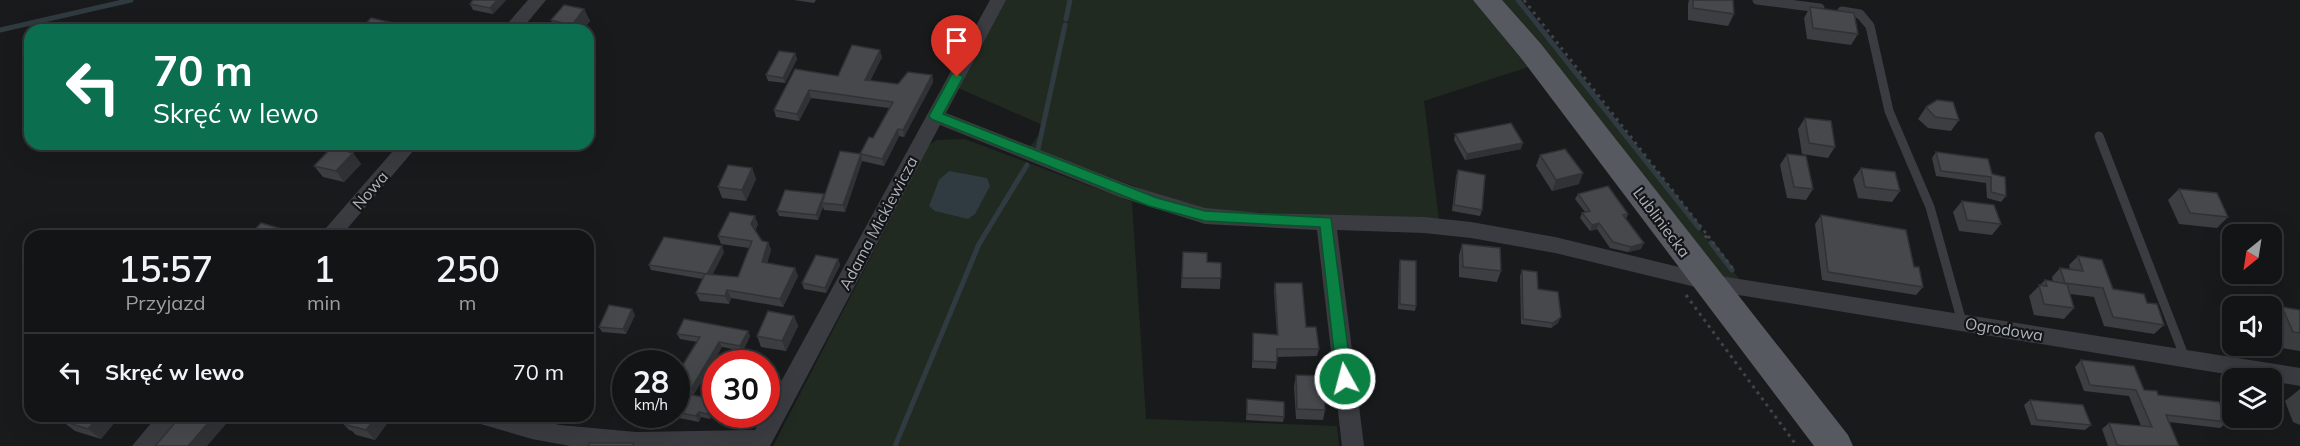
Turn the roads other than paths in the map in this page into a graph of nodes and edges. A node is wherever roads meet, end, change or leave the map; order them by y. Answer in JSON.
{"nodes":[{"id":1,"x":538,"y":0,"type":"edge"},
{"id":2,"x":998,"y":0,"type":"edge"},
{"id":3,"x":1487,"y":0,"type":"edge"},
{"id":4,"x":1757,"y":0,"type":"edge"},
{"id":5,"x":516,"y":24,"type":"edge"},
{"id":6,"x":936,"y":116,"type":"junction"},
{"id":7,"x":2098,"y":136,"type":"dead end"},
{"id":8,"x":405,"y":150,"type":"edge"},
{"id":9,"x":1326,"y":222,"type":"junction"},
{"id":10,"x":334,"y":230,"type":"edge"},
{"id":11,"x":1708,"y":282,"type":"junction"},
{"id":12,"x":1962,"y":322,"type":"junction"},
{"id":13,"x":2185,"y":358,"type":"junction"},
{"id":14,"x":2300,"y":376,"type":"edge"},
{"id":15,"x":165,"y":422,"type":"edge"},
{"id":16,"x":507,"y":422,"type":"edge"},
{"id":17,"x":760,"y":442,"type":"edge"},
{"id":18,"x":144,"y":446,"type":"edge"},
{"id":19,"x":1353,"y":446,"type":"edge"},
{"id":20,"x":1834,"y":446,"type":"edge"}],
"edges":[{"from":1,"to":5,"type":"street"},
{"from":2,"to":6,"type":"street","name":"Adama Mickiewicza"},
{"from":3,"to":11,"type":"main road","name":"Lubliniecka"},
{"from":4,"to":12,"type":"lane"},
{"from":6,"to":9,"type":"street","name":"Ogrodowa"},
{"from":6,"to":17,"type":"street","name":"Adama Mickiewicza"},
{"from":7,"to":13,"type":"lane"},
{"from":8,"to":10,"type":"street","name":"Nowa"},
{"from":9,"to":11,"type":"street","name":"Ogrodowa"},
{"from":9,"to":19,"type":"street"},
{"from":11,"to":12,"type":"street","name":"Ogrodowa"},
{"from":11,"to":20,"type":"main road","name":"Lubliniecka"},
{"from":12,"to":13,"type":"street","name":"Ogrodowa"},
{"from":13,"to":14,"type":"street","name":"Ogrodowa"},
{"from":15,"to":18,"type":"street"},
{"from":16,"to":17,"type":"street"}]}
